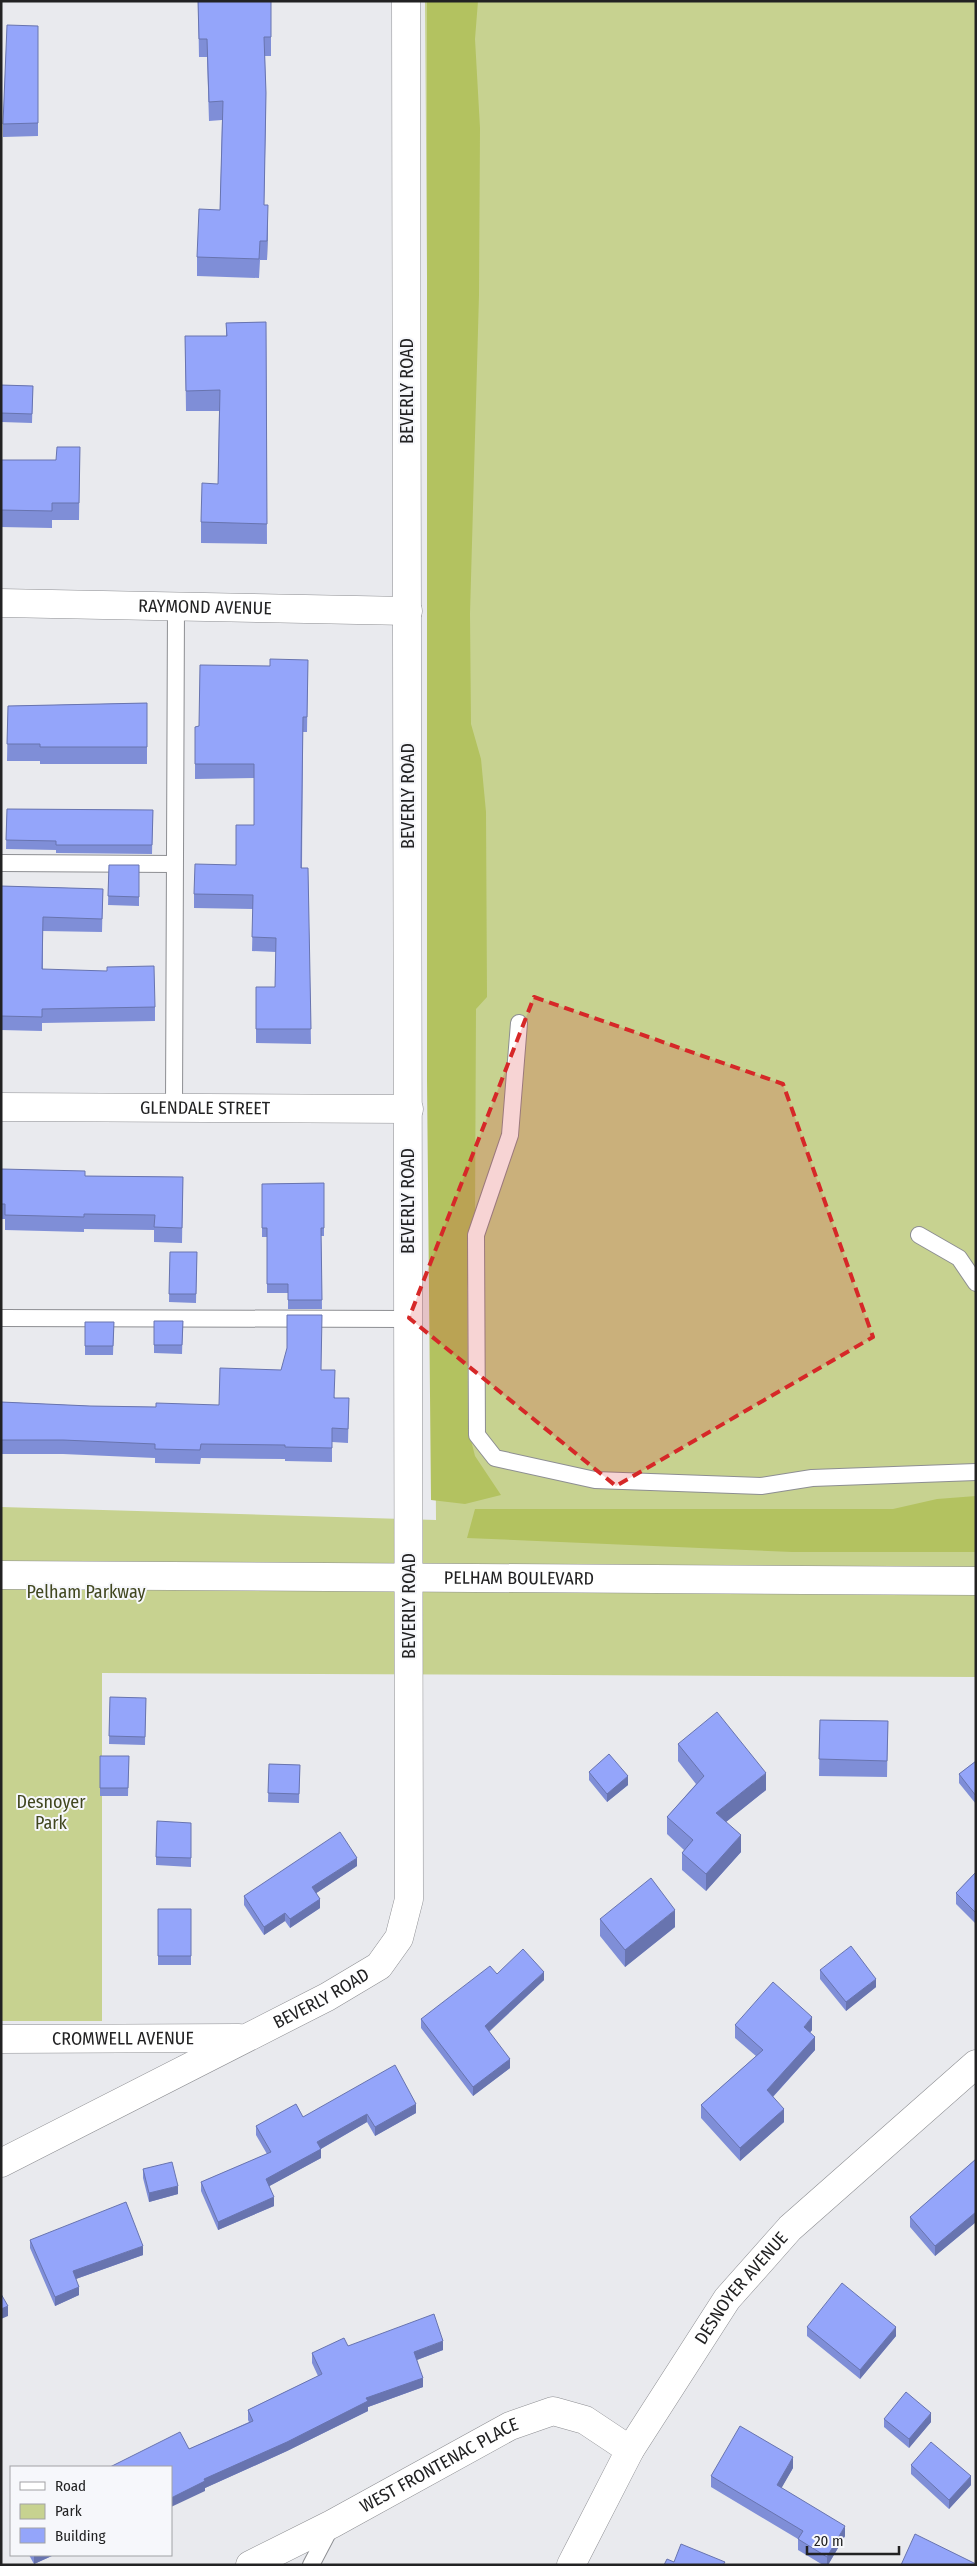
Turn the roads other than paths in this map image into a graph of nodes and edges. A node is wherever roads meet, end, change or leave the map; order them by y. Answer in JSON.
{"nodes":[{"id":1,"x":406,"y":1,"type":"edge"},
{"id":2,"x":1,"y":603,"type":"edge"},
{"id":3,"x":176,"y":606,"type":"junction"},
{"id":4,"x":408,"y":610,"type":"junction"},
{"id":5,"x":1,"y":863,"type":"edge"},
{"id":6,"x":174,"y":864,"type":"junction"},
{"id":7,"x":519,"y":1023,"type":"dead end"},
{"id":8,"x":1,"y":1107,"type":"edge"},
{"id":9,"x":174,"y":1108,"type":"junction"},
{"id":10,"x":409,"y":1109,"type":"junction"},
{"id":11,"x":920,"y":1235,"type":"dead end"},
{"id":12,"x":976,"y":1283,"type":"edge"},
{"id":13,"x":1,"y":1318,"type":"edge"},
{"id":14,"x":407,"y":1319,"type":"junction"},
{"id":15,"x":976,"y":1472,"type":"edge"},
{"id":16,"x":1,"y":1575,"type":"edge"},
{"id":17,"x":409,"y":1579,"type":"junction"},
{"id":18,"x":976,"y":1581,"type":"edge"},
{"id":19,"x":245,"y":2038,"type":"junction"},
{"id":20,"x":1,"y":2039,"type":"edge"},
{"id":21,"x":976,"y":2064,"type":"edge"},
{"id":22,"x":1,"y":2163,"type":"edge"},
{"id":23,"x":630,"y":2450,"type":"junction"},
{"id":24,"x":332,"y":2524,"type":"junction"},
{"id":25,"x":250,"y":2565,"type":"edge"},
{"id":26,"x":311,"y":2565,"type":"edge"},
{"id":27,"x":570,"y":2565,"type":"edge"}],
"edges":[{"from":1,"to":4,"type":"street","name":"BEVERLY ROAD"},
{"from":2,"to":3,"type":"street","name":"RAYMOND AVENUE"},
{"from":3,"to":4,"type":"street","name":"RAYMOND AVENUE"},
{"from":3,"to":6,"type":"lane"},
{"from":4,"to":10,"type":"street","name":"BEVERLY ROAD"},
{"from":5,"to":6,"type":"lane"},
{"from":6,"to":9,"type":"lane"},
{"from":7,"to":15,"type":"lane"},
{"from":8,"to":9,"type":"street","name":"GLENDALE STREET"},
{"from":9,"to":10,"type":"street","name":"GLENDALE STREET"},
{"from":10,"to":14,"type":"street","name":"BEVERLY ROAD"},
{"from":11,"to":12,"type":"lane"},
{"from":13,"to":14,"type":"lane"},
{"from":14,"to":17,"type":"street","name":"BEVERLY ROAD"},
{"from":16,"to":17,"type":"street","name":"PELHAM BOULEVARD"},
{"from":17,"to":18,"type":"street","name":"PELHAM BOULEVARD"},
{"from":17,"to":19,"type":"street","name":"BEVERLY ROAD"},
{"from":19,"to":20,"type":"street","name":"CROMWELL AVENUE"},
{"from":19,"to":22,"type":"street","name":"BEVERLY ROAD"},
{"from":21,"to":23,"type":"street","name":"DESNOYER AVENUE"},
{"from":23,"to":24,"type":"street","name":"WEST FRONTENAC PLACE"},
{"from":23,"to":27,"type":"street","name":"DESNOYER AVENUE"},
{"from":24,"to":25,"type":"street","name":"WEST FRONTENAC PLACE"},
{"from":24,"to":26,"type":"lane"}]}
